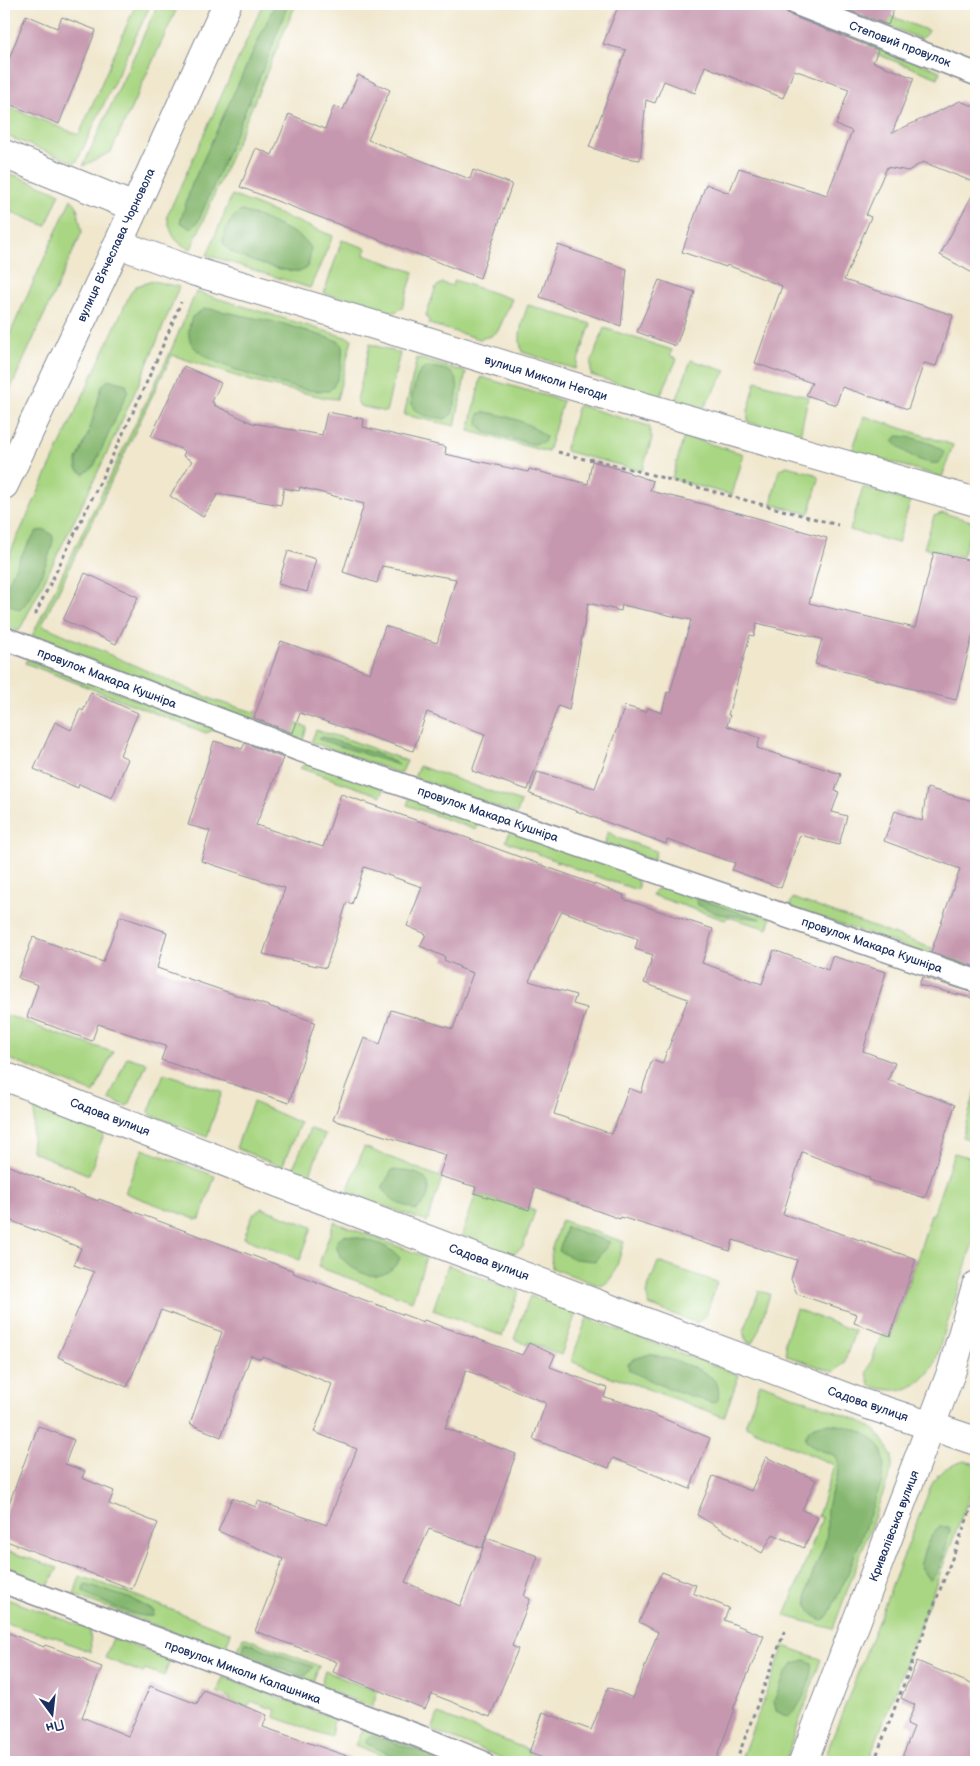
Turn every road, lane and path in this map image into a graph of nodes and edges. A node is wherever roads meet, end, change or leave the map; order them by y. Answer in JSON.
{"nodes":[{"id":1,"x":227,"y":4,"type":"edge"},
{"id":2,"x":797,"y":4,"type":"edge"},
{"id":3,"x":976,"y":74,"type":"edge"},
{"id":4,"x":4,"y":154,"type":"edge"},
{"id":5,"x":134,"y":207,"type":"junction"},
{"id":6,"x":118,"y":244,"type":"junction"},
{"id":7,"x":183,"y":297,"type":"dead end"},
{"id":8,"x":558,"y":452,"type":"dead end"},
{"id":9,"x":4,"y":485,"type":"edge"},
{"id":10,"x":976,"y":502,"type":"edge"},
{"id":11,"x":838,"y":525,"type":"dead end"},
{"id":12,"x":34,"y":616,"type":"dead end"},
{"id":13,"x":4,"y":638,"type":"edge"},
{"id":14,"x":976,"y":981,"type":"edge"},
{"id":15,"x":4,"y":1076,"type":"edge"},
{"id":16,"x":976,"y":1286,"type":"edge"},
{"id":17,"x":931,"y":1426,"type":"junction"},
{"id":18,"x":976,"y":1441,"type":"edge"},
{"id":19,"x":976,"y":1496,"type":"edge"},
{"id":20,"x":4,"y":1582,"type":"edge"},
{"id":21,"x":785,"y":1630,"type":"dead end"},
{"id":22,"x":482,"y":1762,"type":"edge"},
{"id":23,"x":736,"y":1762,"type":"edge"},
{"id":24,"x":803,"y":1762,"type":"edge"},
{"id":25,"x":874,"y":1762,"type":"edge"}],
"edges":[{"from":1,"to":5,"type":"street","name":"вулиця Вʼячеслава Чорновола"},
{"from":2,"to":3,"type":"lane","name":"Степовий провулок"},
{"from":4,"to":5,"type":"street"},
{"from":5,"to":6,"type":"street","name":"вулиця Вʼячеслава Чорновола"},
{"from":6,"to":9,"type":"street","name":"вулиця Вʼячеслава Чорновола"},
{"from":6,"to":10,"type":"street","name":"вулиця Миколи Негоди"},
{"from":7,"to":12,"type":"path"},
{"from":8,"to":11,"type":"path"},
{"from":13,"to":14,"type":"lane","name":"провулок Макара Кушніра"},
{"from":15,"to":17,"type":"street","name":"Садова вулиця"},
{"from":16,"to":17,"type":"street","name":"Кривалівська вулиця"},
{"from":17,"to":18,"type":"street","name":"Садова вулиця"},
{"from":17,"to":24,"type":"street","name":"Кривалівська вулиця"},
{"from":19,"to":25,"type":"path"},
{"from":20,"to":22,"type":"lane","name":"провулок Миколи Калашника"},
{"from":21,"to":23,"type":"path"}]}
